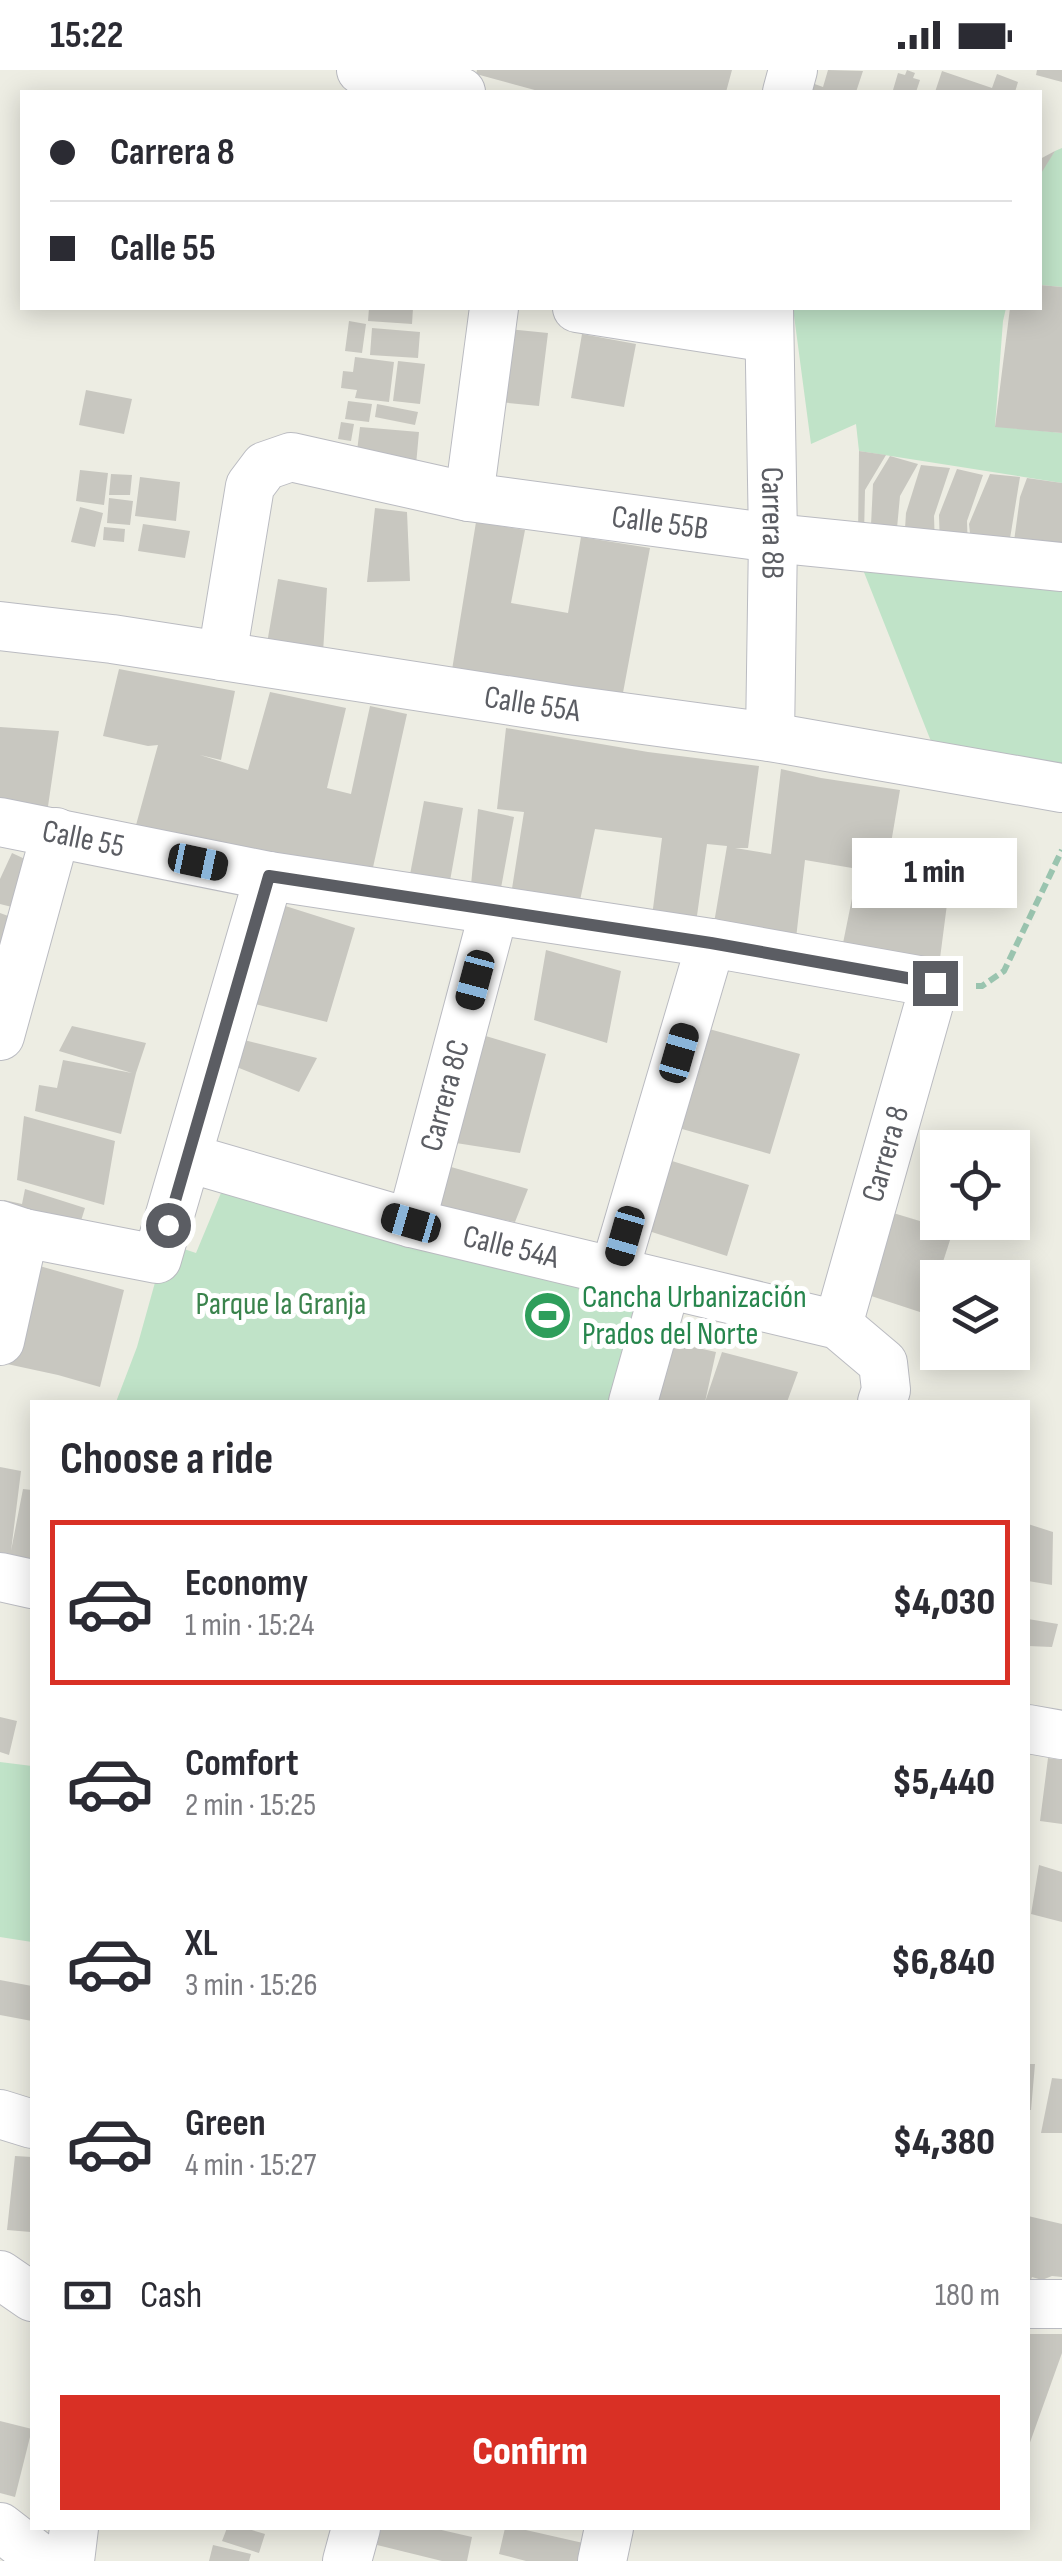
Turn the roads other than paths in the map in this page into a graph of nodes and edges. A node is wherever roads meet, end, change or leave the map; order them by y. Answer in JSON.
{"nodes":[{"id":1,"x":361,"y":70,"type":"edge"},
{"id":2,"x":452,"y":90,"type":"edge"},
{"id":3,"x":494,"y":310,"type":"edge"},
{"id":4,"x":603,"y":310,"type":"edge"},
{"id":5,"x":769,"y":323,"type":"edge"},
{"id":6,"x":469,"y":497,"type":"junction"},
{"id":7,"x":773,"y":538,"type":"junction"},
{"id":8,"x":1062,"y":567,"type":"edge"},
{"id":9,"x":0,"y":626,"type":"edge"},
{"id":10,"x":222,"y":656,"type":"junction"},
{"id":11,"x":770,"y":738,"type":"junction"},
{"id":12,"x":1062,"y":788,"type":"edge"},
{"id":13,"x":0,"y":822,"type":"edge"},
{"id":14,"x":56,"y":832,"type":"junction"},
{"id":15,"x":269,"y":876,"type":"junction"},
{"id":16,"x":494,"y":911,"type":"junction"},
{"id":17,"x":711,"y":943,"type":"junction"},
{"id":18,"x":935,"y":983,"type":"joint"},
{"id":19,"x":0,"y":1036,"type":"edge"},
{"id":20,"x":188,"y":1158,"type":"junction"},
{"id":21,"x":411,"y":1223,"type":"junction"},
{"id":22,"x":12,"y":1229,"type":"edge"},
{"id":23,"x":614,"y":1272,"type":"junction"},
{"id":24,"x":666,"y":1285,"type":"junction"},
{"id":25,"x":838,"y":1324,"type":"junction"},
{"id":26,"x":0,"y":1341,"type":"edge"},
{"id":27,"x":882,"y":1383,"type":"edge"},
{"id":28,"x":634,"y":1400,"type":"edge"},
{"id":29,"x":0,"y":1577,"type":"edge"},
{"id":30,"x":30,"y":1584,"type":"edge"},
{"id":31,"x":1030,"y":1729,"type":"edge"},
{"id":32,"x":1062,"y":1734,"type":"edge"},
{"id":33,"x":0,"y":2114,"type":"edge"},
{"id":34,"x":30,"y":2123,"type":"edge"},
{"id":35,"x":0,"y":2275,"type":"edge"},
{"id":36,"x":30,"y":2296,"type":"edge"},
{"id":37,"x":1030,"y":2304,"type":"edge"},
{"id":38,"x":1062,"y":2304,"type":"edge"},
{"id":39,"x":0,"y":2527,"type":"edge"},
{"id":40,"x":74,"y":2530,"type":"edge"},
{"id":41,"x":355,"y":2530,"type":"edge"},
{"id":42,"x":609,"y":2530,"type":"edge"},
{"id":43,"x":44,"y":2561,"type":"edge"},
{"id":44,"x":70,"y":2561,"type":"edge"},
{"id":45,"x":347,"y":2561,"type":"edge"},
{"id":46,"x":602,"y":2561,"type":"edge"}],
"edges":[{"from":1,"to":2,"type":"street"},
{"from":3,"to":6,"type":"street"},
{"from":4,"to":5,"type":"street"},
{"from":5,"to":7,"type":"street","name":"Carrera 8B"},
{"from":6,"to":7,"type":"street","name":"Calle 55B"},
{"from":6,"to":10,"type":"street","name":"Calle 55B"},
{"from":7,"to":8,"type":"street","name":"Calle 55B"},
{"from":7,"to":11,"type":"street","name":"Carrera 8B"},
{"from":9,"to":10,"type":"street","name":"Calle 55A"},
{"from":10,"to":11,"type":"street","name":"Calle 55A"},
{"from":11,"to":12,"type":"street","name":"Calle 55A"},
{"from":13,"to":14,"type":"street","name":"Calle 55"},
{"from":14,"to":15,"type":"street","name":"Calle 55"},
{"from":14,"to":19,"type":"street"},
{"from":15,"to":16,"type":"street","name":"Calle 55"},
{"from":15,"to":20,"type":"street"},
{"from":16,"to":17,"type":"street","name":"Calle 55"},
{"from":16,"to":21,"type":"street","name":"Carrera 8C"},
{"from":17,"to":18,"type":"street","name":"Calle 55"},
{"from":17,"to":23,"type":"street"},
{"from":18,"to":25,"type":"street","name":"Carrera 8"},
{"from":20,"to":21,"type":"street","name":"Calle 54A"},
{"from":20,"to":22,"type":"street"},
{"from":21,"to":23,"type":"street","name":"Calle 54A"},
{"from":22,"to":26,"type":"street"},
{"from":23,"to":24,"type":"street","name":"Calle 54A"},
{"from":24,"to":25,"type":"street","name":"Calle 54A"},
{"from":24,"to":28,"type":"street"},
{"from":25,"to":27,"type":"street","name":"Calle 54A"},
{"from":29,"to":30,"type":"street"},
{"from":31,"to":32,"type":"street"},
{"from":33,"to":34,"type":"street"},
{"from":35,"to":36,"type":"street"},
{"from":37,"to":38,"type":"street"},
{"from":39,"to":43,"type":"street"},
{"from":40,"to":44,"type":"street"},
{"from":41,"to":45,"type":"street"},
{"from":42,"to":46,"type":"street"}]}
